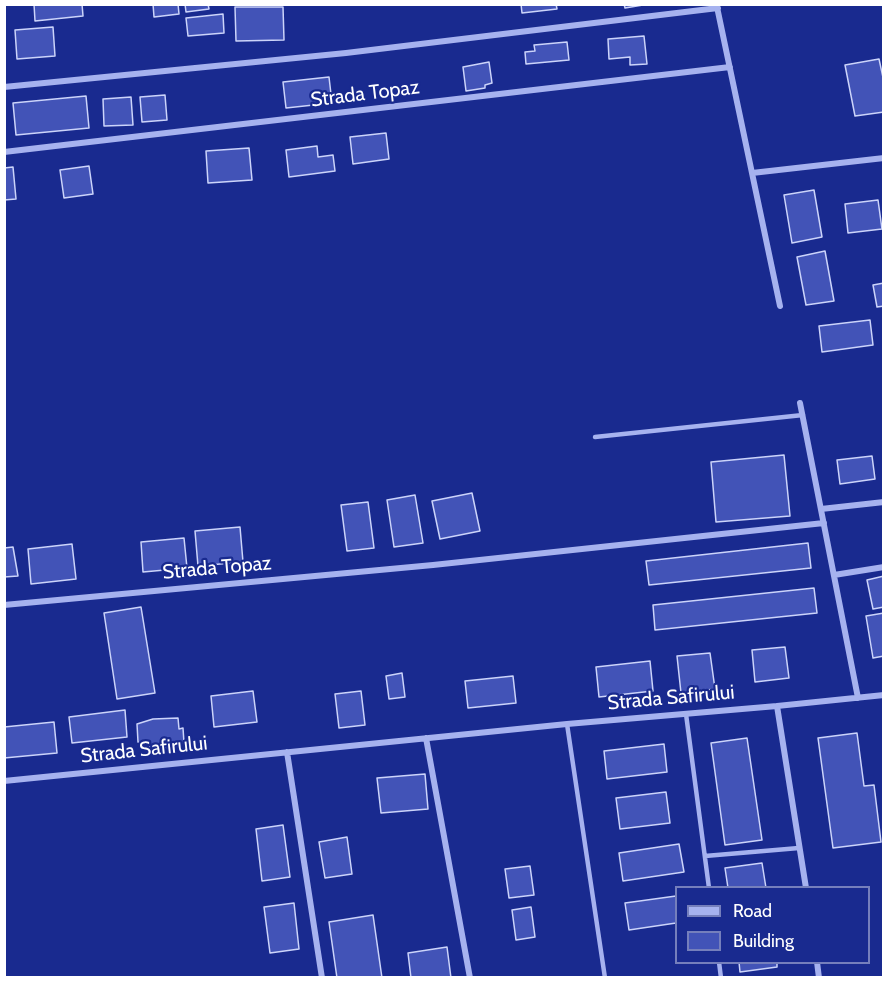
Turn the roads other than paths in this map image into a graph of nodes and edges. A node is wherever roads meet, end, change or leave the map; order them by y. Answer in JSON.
{"nodes":[{"id":1,"x":717,"y":6,"type":"edge"},
{"id":2,"x":730,"y":67,"type":"junction"},
{"id":3,"x":4,"y":87,"type":"edge"},
{"id":4,"x":4,"y":152,"type":"edge"},
{"id":5,"x":884,"y":158,"type":"edge"},
{"id":6,"x":752,"y":173,"type":"junction"},
{"id":7,"x":780,"y":306,"type":"dead end"},
{"id":8,"x":800,"y":403,"type":"dead end"},
{"id":9,"x":803,"y":415,"type":"junction"},
{"id":10,"x":595,"y":437,"type":"dead end"},
{"id":11,"x":884,"y":502,"type":"edge"},
{"id":12,"x":821,"y":509,"type":"junction"},
{"id":13,"x":824,"y":523,"type":"junction"},
{"id":14,"x":884,"y":567,"type":"edge"},
{"id":15,"x":834,"y":575,"type":"junction"},
{"id":16,"x":4,"y":606,"type":"edge"},
{"id":17,"x":884,"y":695,"type":"edge"},
{"id":18,"x":858,"y":698,"type":"junction"},
{"id":19,"x":777,"y":706,"type":"junction"},
{"id":20,"x":686,"y":714,"type":"junction"},
{"id":21,"x":567,"y":724,"type":"junction"},
{"id":22,"x":426,"y":738,"type":"junction"},
{"id":23,"x":287,"y":752,"type":"junction"},
{"id":24,"x":4,"y":781,"type":"edge"},
{"id":25,"x":799,"y":848,"type":"junction"},
{"id":26,"x":705,"y":856,"type":"junction"},
{"id":27,"x":709,"y":886,"type":"edge"},
{"id":28,"x":806,"y":886,"type":"edge"},
{"id":29,"x":322,"y":978,"type":"edge"},
{"id":30,"x":470,"y":978,"type":"edge"},
{"id":31,"x":605,"y":978,"type":"edge"}],
"edges":[{"from":1,"to":2,"type":"street"},
{"from":1,"to":3,"type":"street"},
{"from":2,"to":4,"type":"street","name":"Strada Topaz"},
{"from":2,"to":6,"type":"street"},
{"from":5,"to":6,"type":"street"},
{"from":6,"to":7,"type":"street"},
{"from":8,"to":9,"type":"street"},
{"from":9,"to":10,"type":"lane"},
{"from":9,"to":12,"type":"street"},
{"from":11,"to":12,"type":"street"},
{"from":12,"to":13,"type":"street"},
{"from":13,"to":15,"type":"street"},
{"from":13,"to":16,"type":"street","name":"Strada Topaz"},
{"from":14,"to":15,"type":"street"},
{"from":15,"to":18,"type":"street"},
{"from":17,"to":18,"type":"street","name":"Strada Safirului"},
{"from":18,"to":19,"type":"street","name":"Strada Safirului"},
{"from":19,"to":20,"type":"street","name":"Strada Safirului"},
{"from":19,"to":25,"type":"street"},
{"from":20,"to":21,"type":"street","name":"Strada Safirului"},
{"from":20,"to":26,"type":"lane"},
{"from":21,"to":22,"type":"street","name":"Strada Safirului"},
{"from":21,"to":31,"type":"lane"},
{"from":22,"to":23,"type":"street","name":"Strada Safirului"},
{"from":22,"to":30,"type":"street"},
{"from":23,"to":24,"type":"street","name":"Strada Safirului"},
{"from":23,"to":29,"type":"street"},
{"from":25,"to":26,"type":"lane"},
{"from":25,"to":28,"type":"street"},
{"from":26,"to":27,"type":"lane"}]}
